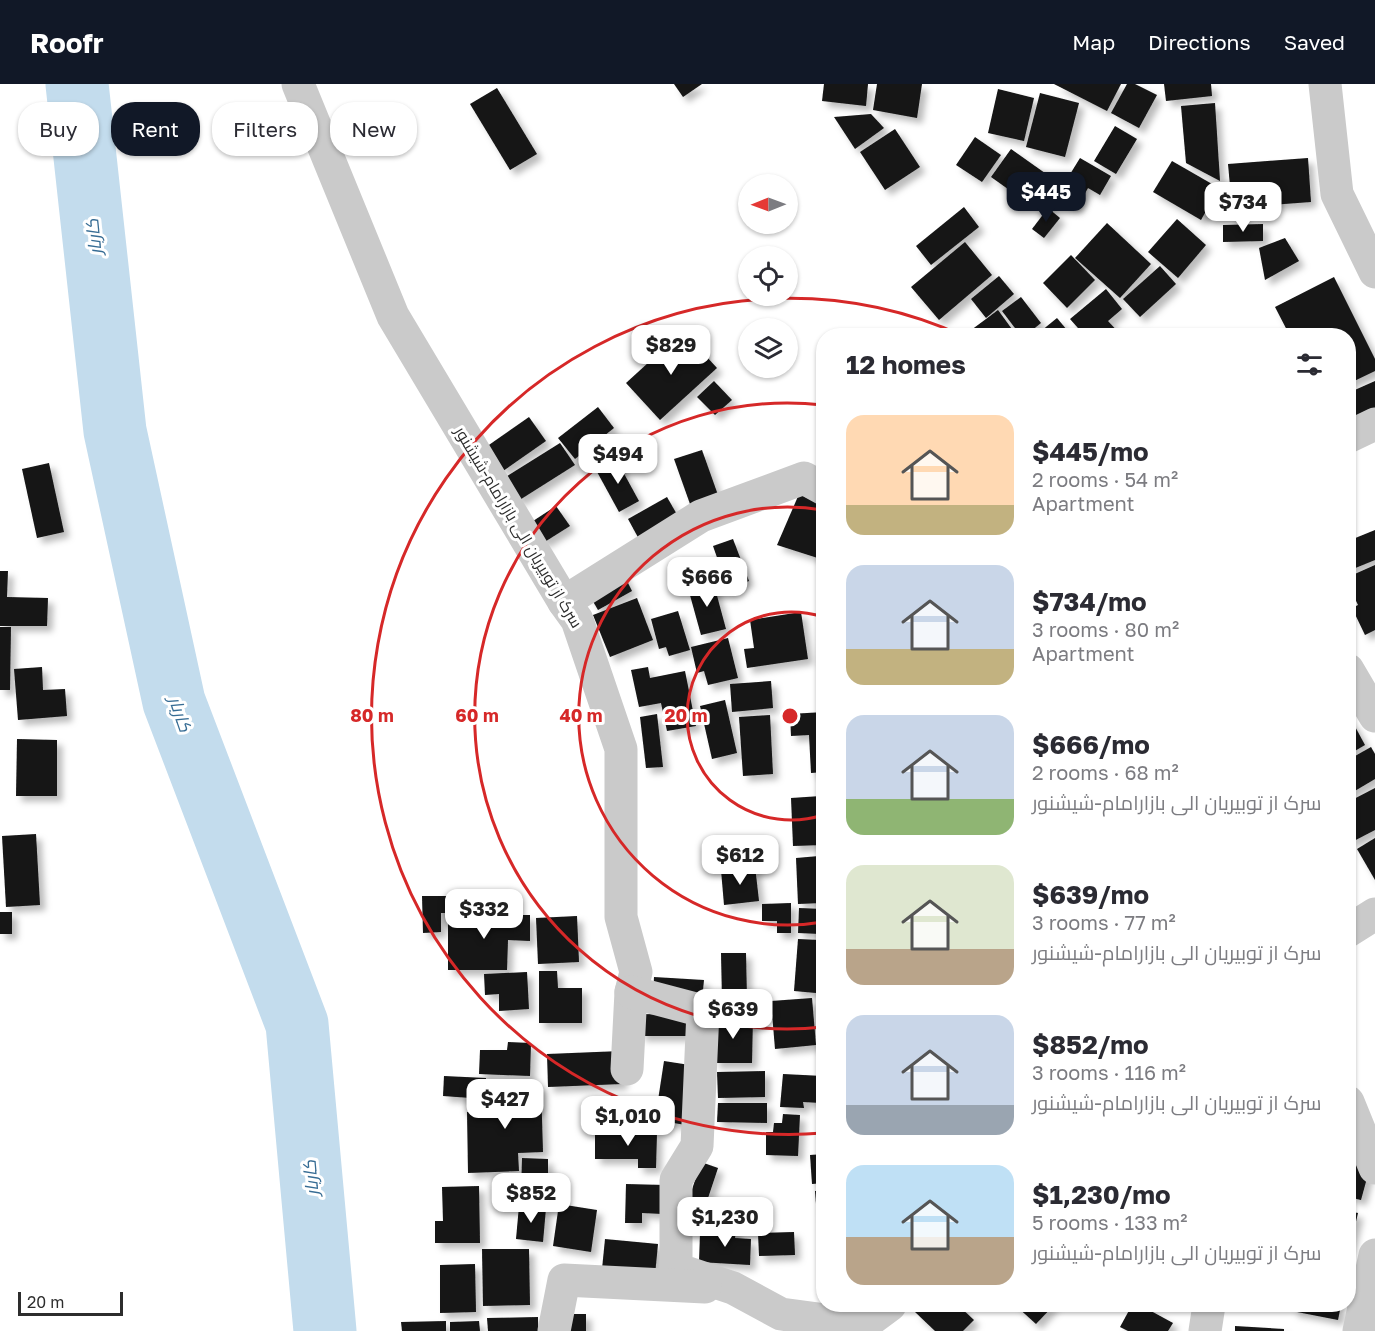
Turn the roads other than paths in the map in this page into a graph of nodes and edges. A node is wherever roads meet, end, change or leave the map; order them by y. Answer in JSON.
{"nodes":[{"id":1,"x":298,"y":84,"type":"edge"},
{"id":2,"x":1325,"y":84,"type":"edge"},
{"id":3,"x":1375,"y":272,"type":"edge"},
{"id":4,"x":1375,"y":424,"type":"edge"},
{"id":5,"x":1356,"y":433,"type":"edge"},
{"id":6,"x":816,"y":485,"type":"edge"},
{"id":7,"x":564,"y":602,"type":"junction"},
{"id":8,"x":1356,"y":684,"type":"edge"},
{"id":9,"x":1375,"y":716,"type":"edge"},
{"id":10,"x":1375,"y":914,"type":"edge"},
{"id":11,"x":1356,"y":926,"type":"edge"},
{"id":12,"x":631,"y":992,"type":"junction"},
{"id":13,"x":627,"y":1069,"type":"dead end"},
{"id":14,"x":1356,"y":1122,"type":"edge"},
{"id":15,"x":1375,"y":1168,"type":"edge"},
{"id":16,"x":1373,"y":1272,"type":"edge"},
{"id":17,"x":733,"y":1288,"type":"junction"},
{"id":18,"x":881,"y":1312,"type":"edge"},
{"id":19,"x":1208,"y":1312,"type":"edge"},
{"id":20,"x":793,"y":1323,"type":"edge"},
{"id":21,"x":554,"y":1331,"type":"edge"},
{"id":22,"x":1205,"y":1331,"type":"edge"},
{"id":23,"x":1359,"y":1331,"type":"edge"}],
"edges":[{"from":1,"to":7,"type":"street","name":"سرک از توبیریان الی بازارامام-شیشنور"},
{"from":2,"to":3,"type":"street"},
{"from":4,"to":5,"type":"street"},
{"from":6,"to":7,"type":"street"},
{"from":7,"to":12,"type":"street","name":"سرک از توبیریان الی بازارامام-شیشنور"},
{"from":8,"to":9,"type":"street"},
{"from":10,"to":11,"type":"street"},
{"from":12,"to":13,"type":"street","name":"سرک از توبیریان الی بازارامام-شیشنور"},
{"from":12,"to":17,"type":"street"},
{"from":14,"to":15,"type":"street"},
{"from":16,"to":23,"type":"street"},
{"from":17,"to":20,"type":"street"},
{"from":17,"to":21,"type":"street"},
{"from":18,"to":20,"type":"street"},
{"from":19,"to":22,"type":"street"}]}
